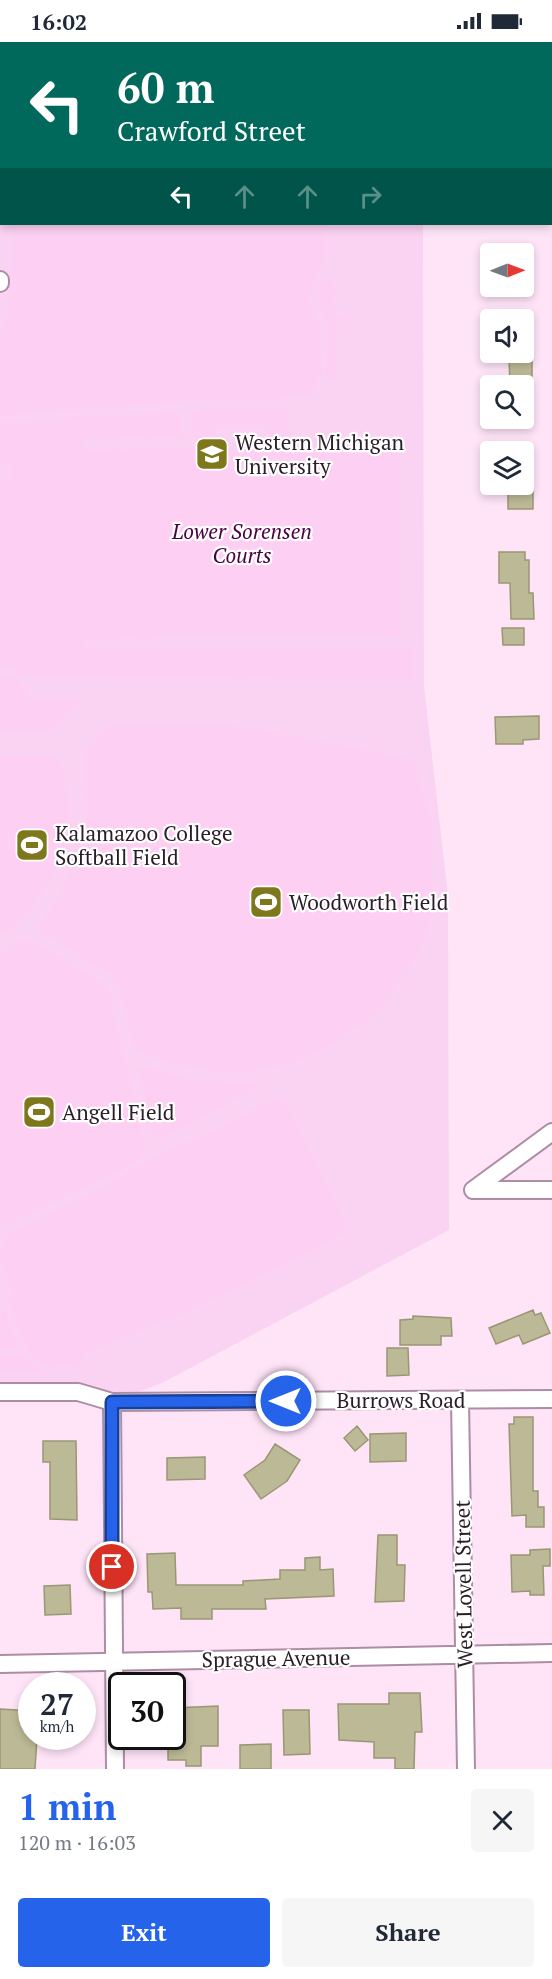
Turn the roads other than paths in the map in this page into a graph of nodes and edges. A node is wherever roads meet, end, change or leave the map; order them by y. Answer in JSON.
{"nodes":[{"id":1,"x":552,"y":1132,"type":"edge"},
{"id":2,"x":552,"y":1190,"type":"edge"},
{"id":3,"x":0,"y":1392,"type":"edge"},
{"id":4,"x":460,"y":1400,"type":"junction"},
{"id":5,"x":552,"y":1400,"type":"edge"},
{"id":6,"x":112,"y":1402,"type":"junction"},
{"id":7,"x":552,"y":1653,"type":"edge"},
{"id":8,"x":465,"y":1654,"type":"junction"},
{"id":9,"x":113,"y":1662,"type":"junction"},
{"id":10,"x":0,"y":1664,"type":"edge"},
{"id":11,"x":115,"y":1769,"type":"edge"},
{"id":12,"x":466,"y":1769,"type":"edge"}],
"edges":[{"from":1,"to":2,"type":"street"},
{"from":3,"to":6,"type":"street","name":"Burrows Road"},
{"from":4,"to":5,"type":"street","name":"Burrows Road"},
{"from":4,"to":6,"type":"street","name":"Burrows Road"},
{"from":4,"to":8,"type":"street","name":"West Lovell Street"},
{"from":6,"to":9,"type":"street"},
{"from":7,"to":8,"type":"street","name":"Sprague Avenue"},
{"from":8,"to":9,"type":"street","name":"Sprague Avenue"},
{"from":8,"to":12,"type":"street","name":"West Lovell Street"},
{"from":9,"to":10,"type":"street","name":"Sprague Avenue"},
{"from":9,"to":11,"type":"street"}]}
